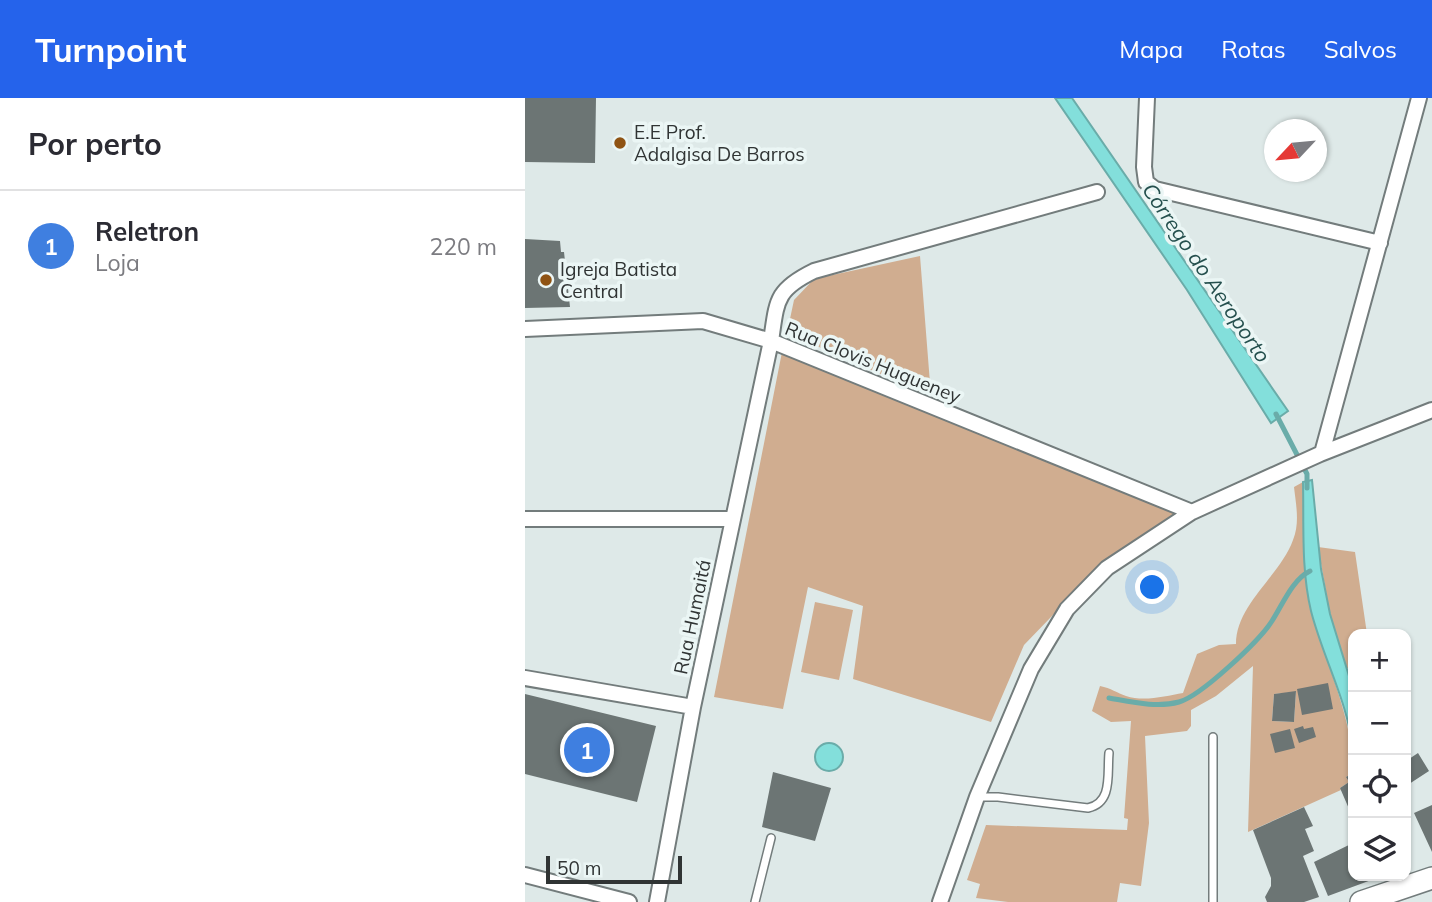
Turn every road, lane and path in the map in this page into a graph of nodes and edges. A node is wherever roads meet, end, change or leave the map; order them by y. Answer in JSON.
{"nodes":[{"id":1,"x":1147,"y":98,"type":"edge"},
{"id":2,"x":1419,"y":98,"type":"edge"},
{"id":3,"x":1097,"y":192,"type":"dead end"},
{"id":4,"x":1380,"y":243,"type":"junction"},
{"id":5,"x":525,"y":329,"type":"edge"},
{"id":6,"x":771,"y":341,"type":"junction"},
{"id":7,"x":1432,"y":410,"type":"edge"},
{"id":8,"x":1321,"y":453,"type":"junction"},
{"id":9,"x":1192,"y":512,"type":"junction"},
{"id":10,"x":525,"y":519,"type":"edge"},
{"id":11,"x":733,"y":519,"type":"junction"},
{"id":12,"x":525,"y":678,"type":"edge"},
{"id":13,"x":693,"y":707,"type":"junction"},
{"id":14,"x":1213,"y":737,"type":"dead end"},
{"id":15,"x":1109,"y":753,"type":"dead end"},
{"id":16,"x":977,"y":797,"type":"junction"},
{"id":17,"x":771,"y":838,"type":"dead end"},
{"id":18,"x":525,"y":875,"type":"edge"},
{"id":19,"x":1432,"y":878,"type":"edge"},
{"id":20,"x":629,"y":902,"type":"edge"},
{"id":21,"x":657,"y":902,"type":"edge"},
{"id":22,"x":755,"y":902,"type":"edge"},
{"id":23,"x":940,"y":902,"type":"edge"},
{"id":24,"x":1213,"y":902,"type":"edge"},
{"id":25,"x":1361,"y":902,"type":"edge"}],
"edges":[{"from":1,"to":4,"type":"street"},
{"from":2,"to":4,"type":"street"},
{"from":3,"to":6,"type":"street","name":"Rua Humaitá"},
{"from":4,"to":8,"type":"street"},
{"from":5,"to":6,"type":"street","name":"Rua Clovis Hugueney"},
{"from":6,"to":9,"type":"street","name":"Rua Clovis Hugueney"},
{"from":6,"to":11,"type":"street","name":"Rua Humaitá"},
{"from":7,"to":8,"type":"street"},
{"from":8,"to":9,"type":"street"},
{"from":9,"to":16,"type":"street"},
{"from":10,"to":11,"type":"street"},
{"from":11,"to":13,"type":"street","name":"Rua Humaitá"},
{"from":12,"to":13,"type":"street"},
{"from":13,"to":21,"type":"street","name":"Rua Humaitá"},
{"from":14,"to":24,"type":"lane"},
{"from":15,"to":16,"type":"lane"},
{"from":16,"to":23,"type":"street"},
{"from":17,"to":22,"type":"lane"},
{"from":18,"to":20,"type":"street"},
{"from":19,"to":25,"type":"street"}]}
